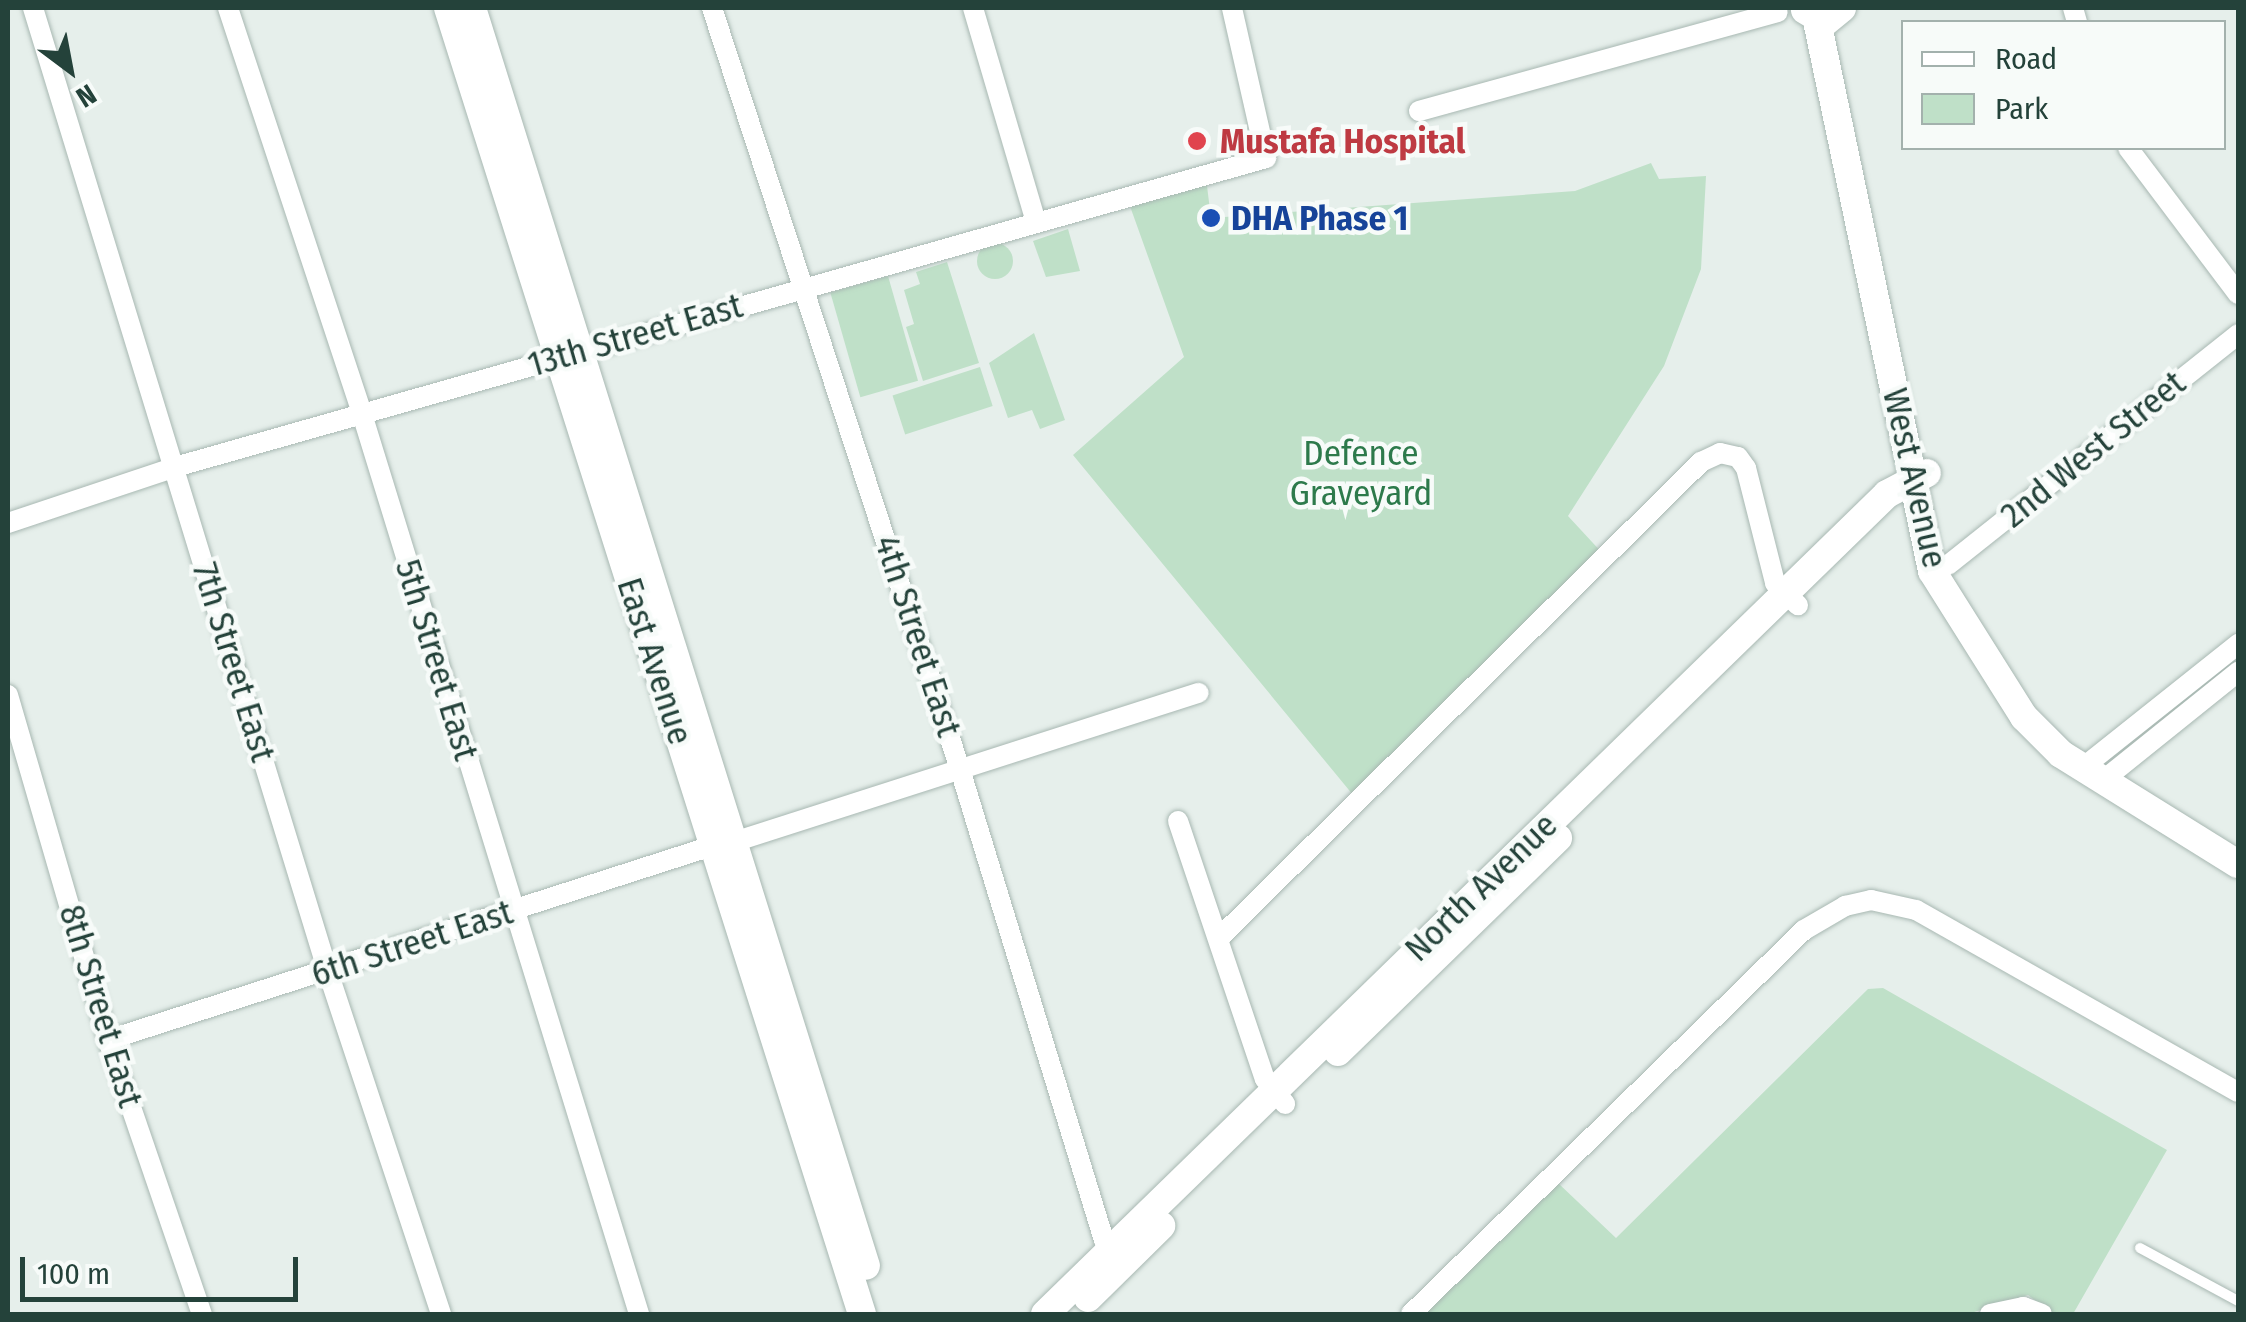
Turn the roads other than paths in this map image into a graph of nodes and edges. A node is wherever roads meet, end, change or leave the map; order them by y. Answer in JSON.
{"nodes":[{"id":1,"x":33,"y":8,"type":"edge"},
{"id":2,"x":228,"y":8,"type":"edge"},
{"id":3,"x":448,"y":8,"type":"edge"},
{"id":4,"x":472,"y":8,"type":"edge"},
{"id":5,"x":712,"y":8,"type":"edge"},
{"id":6,"x":973,"y":8,"type":"edge"},
{"id":7,"x":1232,"y":8,"type":"edge"},
{"id":8,"x":1755,"y":8,"type":"edge"},
{"id":9,"x":1812,"y":12,"type":"edge"},
{"id":10,"x":1419,"y":112,"type":"dead end"},
{"id":11,"x":2130,"y":150,"type":"edge"},
{"id":12,"x":1036,"y":219,"type":"junction"},
{"id":13,"x":805,"y":286,"type":"junction"},
{"id":14,"x":2238,"y":294,"type":"edge"},
{"id":15,"x":2238,"y":334,"type":"edge"},
{"id":16,"x":570,"y":353,"type":"junction"},
{"id":17,"x":362,"y":414,"type":"junction"},
{"id":18,"x":175,"y":468,"type":"junction"},
{"id":19,"x":1921,"y":484,"type":"junction"},
{"id":20,"x":8,"y":523,"type":"edge"},
{"id":21,"x":1948,"y":565,"type":"junction"},
{"id":22,"x":1792,"y":599,"type":"junction"},
{"id":23,"x":2238,"y":644,"type":"edge"},
{"id":24,"x":2238,"y":672,"type":"edge"},
{"id":25,"x":1199,"y":693,"type":"dead end"},
{"id":26,"x":8,"y":696,"type":"edge"},
{"id":27,"x":26,"y":753,"type":"junction"},
{"id":28,"x":959,"y":766,"type":"junction"},
{"id":29,"x":2098,"y":769,"type":"junction"},
{"id":30,"x":8,"y":771,"type":"edge"},
{"id":31,"x":1178,"y":820,"type":"dead end"},
{"id":32,"x":724,"y":843,"type":"junction"},
{"id":33,"x":2238,"y":844,"type":"edge"},
{"id":34,"x":2238,"y":864,"type":"edge"},
{"id":35,"x":513,"y":910,"type":"junction"},
{"id":36,"x":1221,"y":936,"type":"junction"},
{"id":37,"x":328,"y":972,"type":"junction"},
{"id":38,"x":108,"y":1040,"type":"junction"},
{"id":39,"x":2238,"y":1092,"type":"edge"},
{"id":40,"x":1279,"y":1097,"type":"junction"},
{"id":41,"x":2140,"y":1248,"type":"dead end"},
{"id":42,"x":1117,"y":1256,"type":"junction"},
{"id":43,"x":2238,"y":1300,"type":"edge"},
{"id":44,"x":202,"y":1314,"type":"edge"},
{"id":45,"x":441,"y":1314,"type":"edge"},
{"id":46,"x":639,"y":1314,"type":"edge"},
{"id":47,"x":862,"y":1314,"type":"edge"},
{"id":48,"x":880,"y":1314,"type":"edge"},
{"id":49,"x":1045,"y":1314,"type":"edge"},
{"id":50,"x":1071,"y":1314,"type":"edge"},
{"id":51,"x":1411,"y":1314,"type":"edge"},
{"id":52,"x":1990,"y":1314,"type":"edge"},
{"id":53,"x":2042,"y":1314,"type":"edge"}],
"edges":[{"from":1,"to":18,"type":"street","name":"7th Street East"},
{"from":2,"to":17,"type":"street","name":"5th Street East"},
{"from":3,"to":16,"type":"street","name":"East Avenue"},
{"from":4,"to":16,"type":"street","name":"East Avenue"},
{"from":5,"to":13,"type":"street","name":"4th Street East"},
{"from":6,"to":12,"type":"street"},
{"from":7,"to":12,"type":"street","name":"13th Street East"},
{"from":8,"to":9,"type":"street"},
{"from":9,"to":10,"type":"street"},
{"from":9,"to":19,"type":"street","name":"West Avenue"},
{"from":11,"to":14,"type":"street"},
{"from":12,"to":13,"type":"street","name":"13th Street East"},
{"from":13,"to":16,"type":"street","name":"13th Street East"},
{"from":13,"to":28,"type":"street","name":"4th Street East"},
{"from":15,"to":21,"type":"street","name":"2nd West Street"},
{"from":16,"to":17,"type":"street","name":"13th Street East"},
{"from":16,"to":32,"type":"street","name":"East Avenue"},
{"from":17,"to":18,"type":"street","name":"13th Street East"},
{"from":17,"to":35,"type":"street","name":"5th Street East"},
{"from":18,"to":20,"type":"street","name":"13th Street East"},
{"from":18,"to":37,"type":"street","name":"7th Street East"},
{"from":19,"to":21,"type":"street","name":"West Avenue"},
{"from":19,"to":22,"type":"street","name":"North Avenue"},
{"from":19,"to":29,"type":"street","name":"West Avenue"},
{"from":21,"to":29,"type":"street","name":"West Avenue"},
{"from":22,"to":36,"type":"street"},
{"from":22,"to":40,"type":"street","name":"North Avenue"},
{"from":23,"to":29,"type":"street"},
{"from":24,"to":29,"type":"street"},
{"from":25,"to":28,"type":"street","name":"6th Street East"},
{"from":26,"to":27,"type":"street","name":"8th Street East"},
{"from":27,"to":30,"type":"street"},
{"from":27,"to":38,"type":"street","name":"8th Street East"},
{"from":28,"to":32,"type":"street","name":"6th Street East"},
{"from":28,"to":42,"type":"street","name":"4th Street East"},
{"from":29,"to":33,"type":"street","name":"West Avenue"},
{"from":29,"to":34,"type":"street","name":"West Avenue"},
{"from":31,"to":36,"type":"street"},
{"from":32,"to":35,"type":"street","name":"6th Street East"},
{"from":32,"to":47,"type":"street","name":"East Avenue"},
{"from":32,"to":48,"type":"street","name":"East Avenue"},
{"from":35,"to":37,"type":"street","name":"6th Street East"},
{"from":35,"to":46,"type":"street","name":"5th Street East"},
{"from":36,"to":40,"type":"street"},
{"from":37,"to":38,"type":"street","name":"6th Street East"},
{"from":37,"to":45,"type":"street","name":"7th Street East"},
{"from":38,"to":44,"type":"street","name":"8th Street East"},
{"from":39,"to":51,"type":"street"},
{"from":40,"to":42,"type":"street","name":"North Avenue"},
{"from":41,"to":43,"type":"lane"},
{"from":42,"to":49,"type":"street","name":"North Avenue"},
{"from":42,"to":50,"type":"street","name":"North Avenue"},
{"from":52,"to":53,"type":"street"}]}
